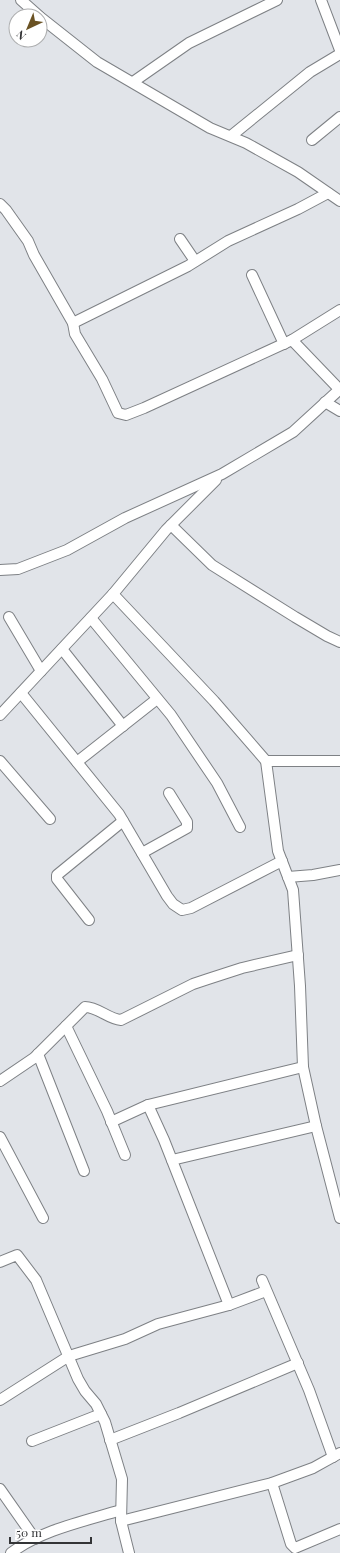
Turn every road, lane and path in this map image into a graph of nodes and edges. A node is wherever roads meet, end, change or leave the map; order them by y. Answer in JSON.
{"nodes":[{"id":1,"x":21,"y":0,"type":"edge"},
{"id":2,"x":277,"y":0,"type":"edge"},
{"id":3,"x":321,"y":0,"type":"edge"},
{"id":4,"x":30,"y":8,"type":"edge"},
{"id":5,"x":48,"y":22,"type":"edge"},
{"id":6,"x":340,"y":50,"type":"edge"},
{"id":7,"x":340,"y":54,"type":"edge"},
{"id":8,"x":132,"y":82,"type":"junction"},
{"id":9,"x":340,"y":117,"type":"edge"},
{"id":10,"x":231,"y":136,"type":"junction"},
{"id":11,"x":312,"y":140,"type":"dead end"},
{"id":12,"x":328,"y":193,"type":"junction"},
{"id":13,"x":340,"y":201,"type":"edge"},
{"id":14,"x":0,"y":204,"type":"edge"},
{"id":15,"x":180,"y":239,"type":"dead end"},
{"id":16,"x":196,"y":261,"type":"junction"},
{"id":17,"x":252,"y":274,"type":"dead end"},
{"id":18,"x":340,"y":310,"type":"edge"},
{"id":19,"x":73,"y":323,"type":"junction"},
{"id":20,"x":288,"y":342,"type":"junction"},
{"id":21,"x":340,"y":389,"type":"edge"},
{"id":22,"x":325,"y":402,"type":"junction"},
{"id":23,"x":340,"y":411,"type":"edge"},
{"id":24,"x":222,"y":474,"type":"junction"},
{"id":25,"x":171,"y":525,"type":"junction"},
{"id":26,"x":0,"y":570,"type":"edge"},
{"id":27,"x":113,"y":594,"type":"junction"},
{"id":28,"x":10,"y":617,"type":"dead end"},
{"id":29,"x":91,"y":618,"type":"junction"},
{"id":30,"x":340,"y":642,"type":"edge"},
{"id":31,"x":62,"y":649,"type":"junction"},
{"id":32,"x":41,"y":671,"type":"junction"},
{"id":33,"x":21,"y":693,"type":"junction"},
{"id":34,"x":158,"y":699,"type":"junction"},
{"id":35,"x":0,"y":715,"type":"edge"},
{"id":36,"x":123,"y":726,"type":"junction"},
{"id":37,"x":0,"y":761,"type":"edge"},
{"id":38,"x":266,"y":761,"type":"junction"},
{"id":39,"x":340,"y":761,"type":"edge"},
{"id":40,"x":77,"y":762,"type":"junction"},
{"id":41,"x":169,"y":793,"type":"dead end"},
{"id":42,"x":50,"y":819,"type":"dead end"},
{"id":43,"x":123,"y":821,"type":"junction"},
{"id":44,"x":240,"y":827,"type":"dead end"},
{"id":45,"x":142,"y":853,"type":"junction"},
{"id":46,"x":282,"y":861,"type":"junction"},
{"id":47,"x":340,"y":870,"type":"edge"},
{"id":48,"x":288,"y":877,"type":"junction"},
{"id":49,"x":89,"y":920,"type":"dead end"},
{"id":50,"x":298,"y":955,"type":"junction"},
{"id":51,"x":66,"y":1026,"type":"junction"},
{"id":52,"x":38,"y":1054,"type":"junction"},
{"id":53,"x":303,"y":1067,"type":"junction"},
{"id":54,"x":0,"y":1081,"type":"edge"},
{"id":55,"x":148,"y":1105,"type":"junction"},
{"id":56,"x":111,"y":1122,"type":"junction"},
{"id":57,"x":316,"y":1126,"type":"junction"},
{"id":58,"x":0,"y":1137,"type":"edge"},
{"id":59,"x":125,"y":1155,"type":"dead end"},
{"id":60,"x":172,"y":1160,"type":"junction"},
{"id":61,"x":84,"y":1171,"type":"dead end"},
{"id":62,"x":43,"y":1218,"type":"dead end"},
{"id":63,"x":340,"y":1218,"type":"edge"},
{"id":64,"x":0,"y":1262,"type":"edge"},
{"id":65,"x":262,"y":1280,"type":"dead end"},
{"id":66,"x":266,"y":1290,"type":"junction"},
{"id":67,"x":229,"y":1305,"type":"junction"},
{"id":68,"x":69,"y":1356,"type":"junction"},
{"id":69,"x":298,"y":1363,"type":"junction"},
{"id":70,"x":0,"y":1400,"type":"edge"},
{"id":71,"x":101,"y":1414,"type":"junction"},
{"id":72,"x":110,"y":1440,"type":"junction"},
{"id":73,"x":32,"y":1441,"type":"dead end"},
{"id":74,"x":336,"y":1455,"type":"edge"},
{"id":75,"x":272,"y":1483,"type":"junction"},
{"id":76,"x":0,"y":1490,"type":"edge"},
{"id":77,"x":121,"y":1510,"type":"junction"},
{"id":78,"x":121,"y":1521,"type":"junction"},
{"id":79,"x":340,"y":1529,"type":"edge"},
{"id":80,"x":35,"y":1539,"type":"junction"},
{"id":81,"x":14,"y":1552,"type":"edge"},
{"id":82,"x":129,"y":1553,"type":"edge"}],
"edges":[{"from":1,"to":4,"type":"street"},
{"from":2,"to":8,"type":"street"},
{"from":3,"to":6,"type":"street"},
{"from":5,"to":8,"type":"street"},
{"from":7,"to":10,"type":"street"},
{"from":8,"to":10,"type":"street"},
{"from":9,"to":11,"type":"street"},
{"from":10,"to":12,"type":"street"},
{"from":12,"to":13,"type":"street"},
{"from":12,"to":16,"type":"street"},
{"from":14,"to":19,"type":"street"},
{"from":15,"to":16,"type":"street"},
{"from":16,"to":19,"type":"street"},
{"from":17,"to":20,"type":"street"},
{"from":18,"to":20,"type":"street"},
{"from":19,"to":20,"type":"street"},
{"from":20,"to":21,"type":"street"},
{"from":21,"to":22,"type":"street"},
{"from":22,"to":23,"type":"street"},
{"from":22,"to":24,"type":"street"},
{"from":24,"to":25,"type":"street"},
{"from":24,"to":26,"type":"street"},
{"from":25,"to":27,"type":"street"},
{"from":25,"to":30,"type":"street"},
{"from":27,"to":29,"type":"street"},
{"from":27,"to":38,"type":"street"},
{"from":28,"to":32,"type":"street"},
{"from":29,"to":31,"type":"street"},
{"from":29,"to":34,"type":"street"},
{"from":31,"to":32,"type":"street"},
{"from":31,"to":36,"type":"street"},
{"from":32,"to":33,"type":"street"},
{"from":33,"to":35,"type":"street"},
{"from":33,"to":40,"type":"street"},
{"from":34,"to":36,"type":"street"},
{"from":34,"to":44,"type":"street"},
{"from":36,"to":40,"type":"street"},
{"from":37,"to":42,"type":"street"},
{"from":38,"to":39,"type":"street"},
{"from":38,"to":46,"type":"street"},
{"from":40,"to":43,"type":"street"},
{"from":41,"to":45,"type":"street"},
{"from":43,"to":45,"type":"street"},
{"from":43,"to":49,"type":"street"},
{"from":45,"to":46,"type":"street"},
{"from":46,"to":48,"type":"street"},
{"from":47,"to":48,"type":"street"},
{"from":48,"to":50,"type":"street"},
{"from":50,"to":51,"type":"street"},
{"from":50,"to":53,"type":"street"},
{"from":51,"to":52,"type":"street"},
{"from":51,"to":56,"type":"street"},
{"from":52,"to":54,"type":"street"},
{"from":52,"to":61,"type":"street"},
{"from":53,"to":55,"type":"street"},
{"from":53,"to":57,"type":"street"},
{"from":55,"to":56,"type":"street"},
{"from":55,"to":60,"type":"street"},
{"from":56,"to":59,"type":"street"},
{"from":57,"to":60,"type":"street"},
{"from":57,"to":63,"type":"street"},
{"from":58,"to":62,"type":"street"},
{"from":60,"to":67,"type":"street"},
{"from":64,"to":68,"type":"street"},
{"from":65,"to":66,"type":"street"},
{"from":66,"to":67,"type":"street"},
{"from":66,"to":69,"type":"street"},
{"from":67,"to":68,"type":"street"},
{"from":68,"to":70,"type":"street"},
{"from":68,"to":71,"type":"street"},
{"from":69,"to":72,"type":"street"},
{"from":69,"to":74,"type":"street"},
{"from":71,"to":72,"type":"street"},
{"from":71,"to":73,"type":"street"},
{"from":72,"to":77,"type":"street"},
{"from":74,"to":75,"type":"street"},
{"from":75,"to":78,"type":"street"},
{"from":75,"to":79,"type":"street"},
{"from":76,"to":80,"type":"street"},
{"from":77,"to":78,"type":"street"},
{"from":77,"to":80,"type":"street"},
{"from":78,"to":82,"type":"street"},
{"from":80,"to":81,"type":"street"}]}
